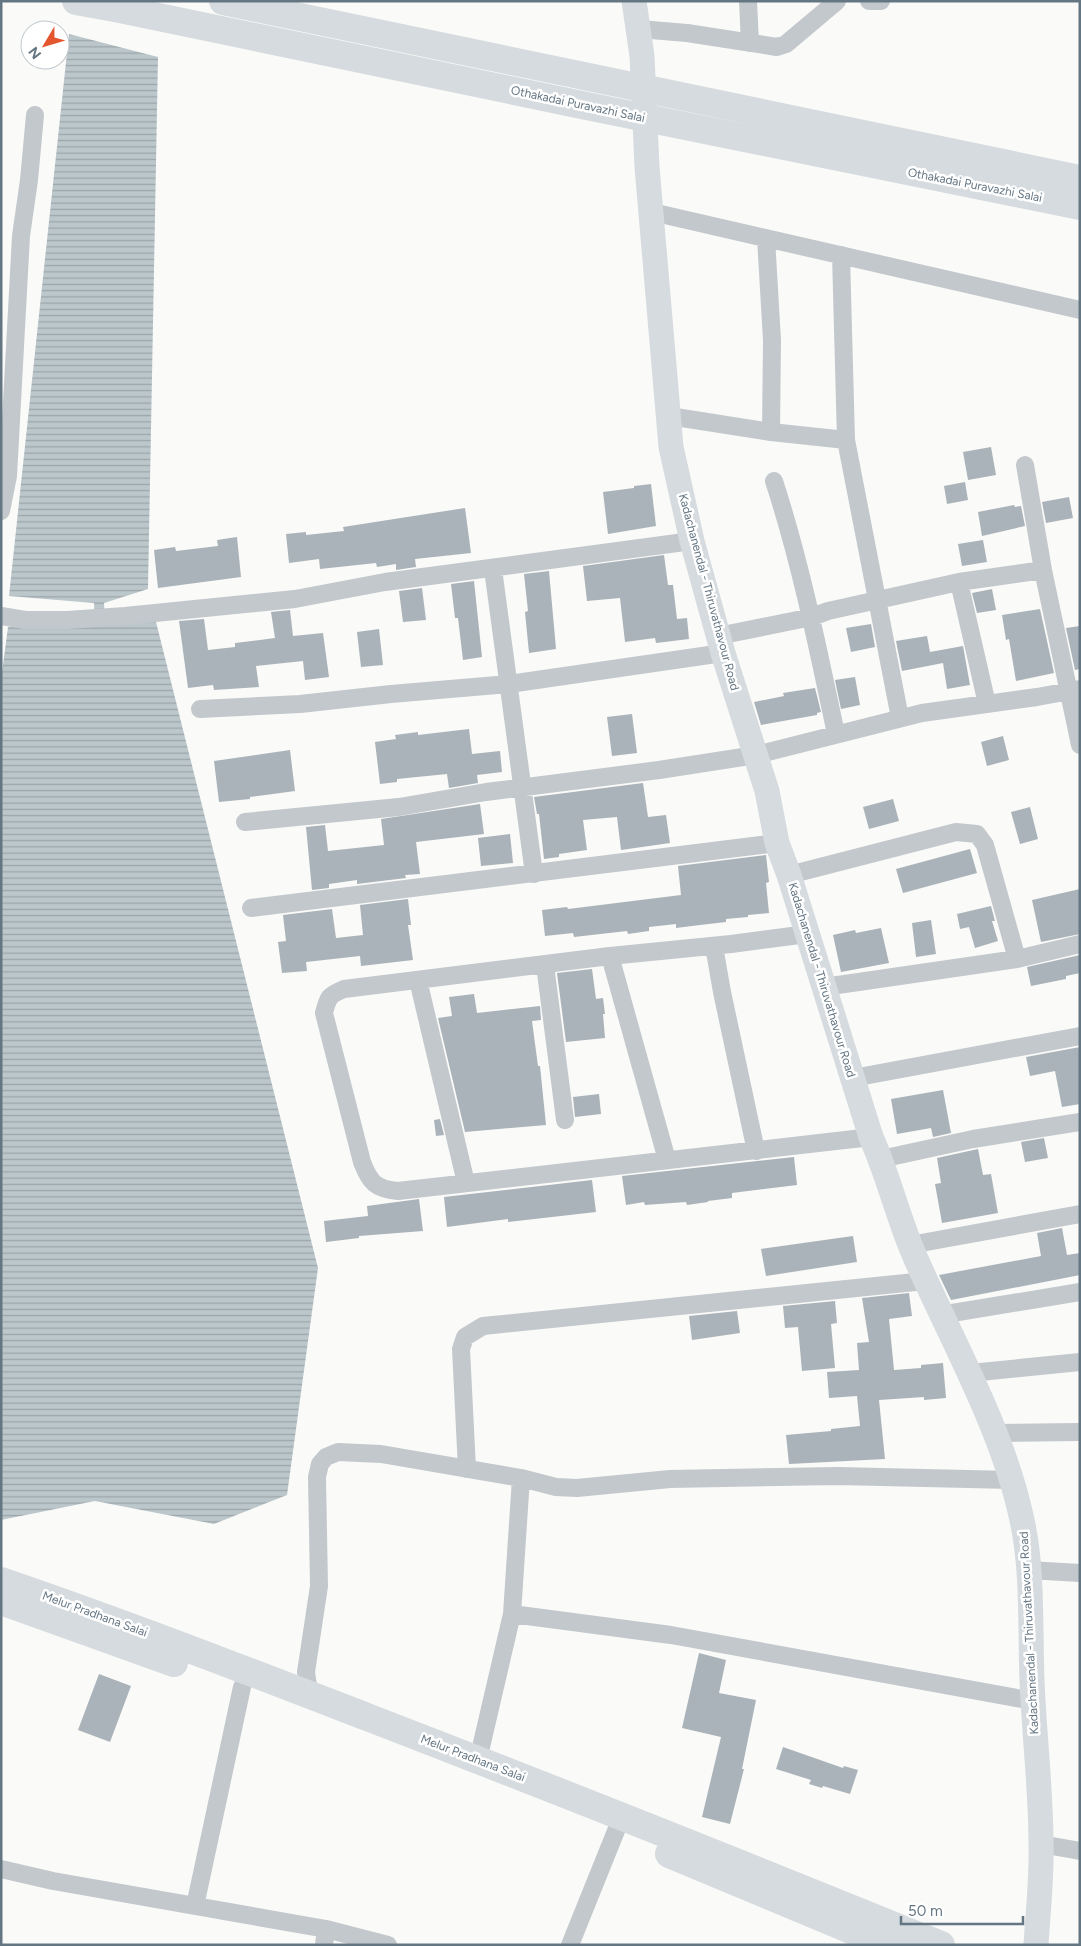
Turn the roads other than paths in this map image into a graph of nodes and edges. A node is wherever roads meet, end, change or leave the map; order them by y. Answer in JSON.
{"nodes":[{"id":1,"x":76,"y":1,"type":"edge"},
{"id":2,"x":223,"y":1,"type":"edge"},
{"id":3,"x":634,"y":1,"type":"edge"},
{"id":4,"x":748,"y":1,"type":"edge"},
{"id":5,"x":837,"y":1,"type":"edge"},
{"id":6,"x":869,"y":1,"type":"edge"},
{"id":7,"x":881,"y":1,"type":"edge"},
{"id":8,"x":639,"y":29,"type":"junction"},
{"id":9,"x":750,"y":43,"type":"junction"},
{"id":10,"x":35,"y":115,"type":"dead end"},
{"id":11,"x":1080,"y":179,"type":"edge"},
{"id":12,"x":1080,"y":206,"type":"edge"},
{"id":13,"x":652,"y":212,"type":"junction"},
{"id":14,"x":766,"y":238,"type":"junction"},
{"id":15,"x":842,"y":256,"type":"junction"},
{"id":16,"x":1080,"y":310,"type":"edge"},
{"id":17,"x":8,"y":353,"type":"edge"},
{"id":18,"x":669,"y":416,"type":"junction"},
{"id":19,"x":772,"y":432,"type":"junction"},
{"id":20,"x":846,"y":440,"type":"junction"},
{"id":21,"x":1025,"y":465,"type":"dead end"},
{"id":22,"x":774,"y":481,"type":"dead end"},
{"id":23,"x":1,"y":511,"type":"edge"},
{"id":24,"x":692,"y":541,"type":"junction"},
{"id":25,"x":493,"y":569,"type":"junction"},
{"id":26,"x":1043,"y":570,"type":"junction"},
{"id":27,"x":959,"y":582,"type":"junction"},
{"id":28,"x":878,"y":601,"type":"junction"},
{"id":29,"x":1,"y":616,"type":"edge"},
{"id":30,"x":812,"y":617,"type":"junction"},
{"id":31,"x":721,"y":644,"type":"junction"},
{"id":32,"x":509,"y":684,"type":"junction"},
{"id":33,"x":1074,"y":690,"type":"edge"},
{"id":34,"x":987,"y":704,"type":"junction"},
{"id":35,"x":200,"y":709,"type":"dead end"},
{"id":36,"x":900,"y":718,"type":"junction"},
{"id":37,"x":836,"y":734,"type":"junction"},
{"id":38,"x":1080,"y":745,"type":"edge"},
{"id":39,"x":756,"y":754,"type":"junction"},
{"id":40,"x":522,"y":788,"type":"junction"},
{"id":41,"x":246,"y":822,"type":"dead end"},
{"id":42,"x":777,"y":844,"type":"junction"},
{"id":43,"x":534,"y":874,"type":"junction"},
{"id":44,"x":789,"y":875,"type":"junction"},
{"id":45,"x":251,"y":908,"type":"dead end"},
{"id":46,"x":806,"y":934,"type":"junction"},
{"id":47,"x":1080,"y":944,"type":"edge"},
{"id":48,"x":714,"y":946,"type":"junction"},
{"id":49,"x":610,"y":956,"type":"junction"},
{"id":50,"x":1016,"y":958,"type":"junction"},
{"id":51,"x":545,"y":965,"type":"junction"},
{"id":52,"x":418,"y":980,"type":"junction"},
{"id":53,"x":824,"y":987,"type":"junction"},
{"id":54,"x":1080,"y":1036,"type":"edge"},
{"id":55,"x":852,"y":1078,"type":"junction"},
{"id":56,"x":565,"y":1120,"type":"dead end"},
{"id":57,"x":1080,"y":1122,"type":"edge"},
{"id":58,"x":871,"y":1137,"type":"junction"},
{"id":59,"x":756,"y":1151,"type":"junction"},
{"id":60,"x":881,"y":1159,"type":"junction"},
{"id":61,"x":667,"y":1160,"type":"junction"},
{"id":62,"x":466,"y":1183,"type":"junction"},
{"id":63,"x":1080,"y":1214,"type":"edge"},
{"id":64,"x":910,"y":1246,"type":"junction"},
{"id":65,"x":925,"y":1281,"type":"junction"},
{"id":66,"x":1080,"y":1292,"type":"edge"},
{"id":67,"x":940,"y":1315,"type":"junction"},
{"id":68,"x":1080,"y":1362,"type":"edge"},
{"id":69,"x":970,"y":1373,"type":"junction"},
{"id":70,"x":1080,"y":1432,"type":"edge"},
{"id":71,"x":994,"y":1433,"type":"junction"},
{"id":72,"x":467,"y":1469,"type":"junction"},
{"id":73,"x":521,"y":1478,"type":"junction"},
{"id":74,"x":1011,"y":1480,"type":"junction"},
{"id":75,"x":1028,"y":1570,"type":"junction"},
{"id":76,"x":1080,"y":1573,"type":"edge"},
{"id":77,"x":1,"y":1580,"type":"edge"},
{"id":78,"x":1,"y":1601,"type":"edge"},
{"id":79,"x":512,"y":1614,"type":"junction"},
{"id":80,"x":242,"y":1687,"type":"junction"},
{"id":81,"x":309,"y":1694,"type":"junction"},
{"id":82,"x":1033,"y":1701,"type":"junction"},
{"id":83,"x":478,"y":1760,"type":"junction"},
{"id":84,"x":618,"y":1824,"type":"junction"},
{"id":85,"x":1042,"y":1844,"type":"junction"},
{"id":86,"x":1080,"y":1850,"type":"edge"},
{"id":87,"x":1,"y":1869,"type":"edge"},
{"id":88,"x":195,"y":1906,"type":"junction"},
{"id":89,"x":325,"y":1937,"type":"edge"},
{"id":90,"x":388,"y":1945,"type":"edge"},
{"id":91,"x":570,"y":1945,"type":"edge"},
{"id":92,"x":887,"y":1945,"type":"edge"},
{"id":93,"x":941,"y":1945,"type":"edge"},
{"id":94,"x":1036,"y":1945,"type":"edge"}],
"edges":[{"from":1,"to":12,"type":"main road","name":"Othakadai Puravazhi Salai"},
{"from":2,"to":11,"type":"main road"},
{"from":3,"to":8,"type":"main road","name":"Kadachanendal - Thiruvathavour Road"},
{"from":4,"to":9,"type":"street"},
{"from":5,"to":9,"type":"street"},
{"from":6,"to":7,"type":"street"},
{"from":8,"to":9,"type":"street"},
{"from":8,"to":13,"type":"main road","name":"Kadachanendal - Thiruvathavour Road"},
{"from":10,"to":17,"type":"street"},
{"from":13,"to":14,"type":"street"},
{"from":13,"to":18,"type":"main road","name":"Kadachanendal - Thiruvathavour Road"},
{"from":14,"to":15,"type":"street"},
{"from":14,"to":19,"type":"street"},
{"from":15,"to":16,"type":"street"},
{"from":15,"to":20,"type":"street"},
{"from":17,"to":23,"type":"street"},
{"from":18,"to":19,"type":"street"},
{"from":18,"to":24,"type":"main road","name":"Kadachanendal - Thiruvathavour Road"},
{"from":19,"to":20,"type":"street"},
{"from":20,"to":28,"type":"street"},
{"from":21,"to":26,"type":"street"},
{"from":22,"to":30,"type":"street"},
{"from":24,"to":25,"type":"street"},
{"from":24,"to":31,"type":"main road","name":"Kadachanendal - Thiruvathavour Road"},
{"from":25,"to":29,"type":"street"},
{"from":25,"to":32,"type":"street"},
{"from":26,"to":27,"type":"street"},
{"from":26,"to":33,"type":"street"},
{"from":27,"to":28,"type":"street"},
{"from":27,"to":34,"type":"street"},
{"from":28,"to":30,"type":"street"},
{"from":28,"to":36,"type":"street"},
{"from":30,"to":31,"type":"street"},
{"from":30,"to":37,"type":"street"},
{"from":31,"to":32,"type":"street"},
{"from":31,"to":39,"type":"main road","name":"Kadachanendal - Thiruvathavour Road"},
{"from":32,"to":35,"type":"street"},
{"from":32,"to":40,"type":"street"},
{"from":33,"to":34,"type":"street"},
{"from":33,"to":38,"type":"street"},
{"from":34,"to":36,"type":"street"},
{"from":36,"to":37,"type":"street"},
{"from":37,"to":39,"type":"street"},
{"from":39,"to":40,"type":"street"},
{"from":39,"to":42,"type":"main road","name":"Kadachanendal - Thiruvathavour Road"},
{"from":40,"to":41,"type":"street"},
{"from":40,"to":43,"type":"street"},
{"from":42,"to":43,"type":"street"},
{"from":42,"to":44,"type":"main road","name":"Kadachanendal - Thiruvathavour Road"},
{"from":43,"to":45,"type":"street"},
{"from":44,"to":46,"type":"main road","name":"Kadachanendal - Thiruvathavour Road"},
{"from":44,"to":50,"type":"street"},
{"from":46,"to":48,"type":"street"},
{"from":46,"to":53,"type":"main road","name":"Kadachanendal - Thiruvathavour Road"},
{"from":47,"to":50,"type":"street"},
{"from":48,"to":49,"type":"street"},
{"from":48,"to":59,"type":"street"},
{"from":49,"to":51,"type":"street"},
{"from":49,"to":61,"type":"street"},
{"from":50,"to":53,"type":"street"},
{"from":51,"to":52,"type":"street"},
{"from":51,"to":56,"type":"street"},
{"from":52,"to":62,"type":"street"},
{"from":52,"to":62,"type":"street"},
{"from":53,"to":55,"type":"main road","name":"Kadachanendal - Thiruvathavour Road"},
{"from":54,"to":55,"type":"street"},
{"from":55,"to":58,"type":"main road","name":"Kadachanendal - Thiruvathavour Road"},
{"from":57,"to":60,"type":"street"},
{"from":58,"to":59,"type":"street"},
{"from":58,"to":60,"type":"main road","name":"Kadachanendal - Thiruvathavour Road"},
{"from":59,"to":61,"type":"street"},
{"from":60,"to":64,"type":"main road","name":"Kadachanendal - Thiruvathavour Road"},
{"from":61,"to":62,"type":"street"},
{"from":63,"to":64,"type":"street"},
{"from":64,"to":65,"type":"main road","name":"Kadachanendal - Thiruvathavour Road"},
{"from":65,"to":67,"type":"main road","name":"Kadachanendal - Thiruvathavour Road"},
{"from":65,"to":72,"type":"street"},
{"from":66,"to":67,"type":"street"},
{"from":67,"to":69,"type":"main road","name":"Kadachanendal - Thiruvathavour Road"},
{"from":68,"to":69,"type":"street"},
{"from":69,"to":71,"type":"main road","name":"Kadachanendal - Thiruvathavour Road"},
{"from":70,"to":71,"type":"street"},
{"from":71,"to":74,"type":"main road","name":"Kadachanendal - Thiruvathavour Road"},
{"from":72,"to":73,"type":"street"},
{"from":72,"to":81,"type":"street"},
{"from":73,"to":74,"type":"street"},
{"from":73,"to":79,"type":"street"},
{"from":74,"to":75,"type":"main road","name":"Kadachanendal - Thiruvathavour Road"},
{"from":75,"to":76,"type":"street"},
{"from":75,"to":82,"type":"main road","name":"Kadachanendal - Thiruvathavour Road"},
{"from":77,"to":81,"type":"main road","name":"Melur Pradhana Salai"},
{"from":78,"to":80,"type":"main road","name":"Melur Pradhana Salai"},
{"from":79,"to":82,"type":"street"},
{"from":79,"to":83,"type":"street"},
{"from":80,"to":84,"type":"main road","name":"Melur Pradhana Salai"},
{"from":80,"to":88,"type":"street"},
{"from":81,"to":83,"type":"main road","name":"Melur Pradhana Salai"},
{"from":82,"to":85,"type":"main road","name":"Kadachanendal - Thiruvathavour Road"},
{"from":83,"to":84,"type":"main road","name":"Melur Pradhana Salai"},
{"from":84,"to":91,"type":"street"},
{"from":84,"to":92,"type":"main road","name":"Melur Pradhana Salai"},
{"from":84,"to":93,"type":"main road","name":"Melur Pradhana Salai"},
{"from":85,"to":86,"type":"street"},
{"from":85,"to":94,"type":"main road","name":"Kadachanendal - Thiruvathavour Road"},
{"from":87,"to":88,"type":"street"},
{"from":88,"to":89,"type":"street"},
{"from":89,"to":90,"type":"street"}]}
